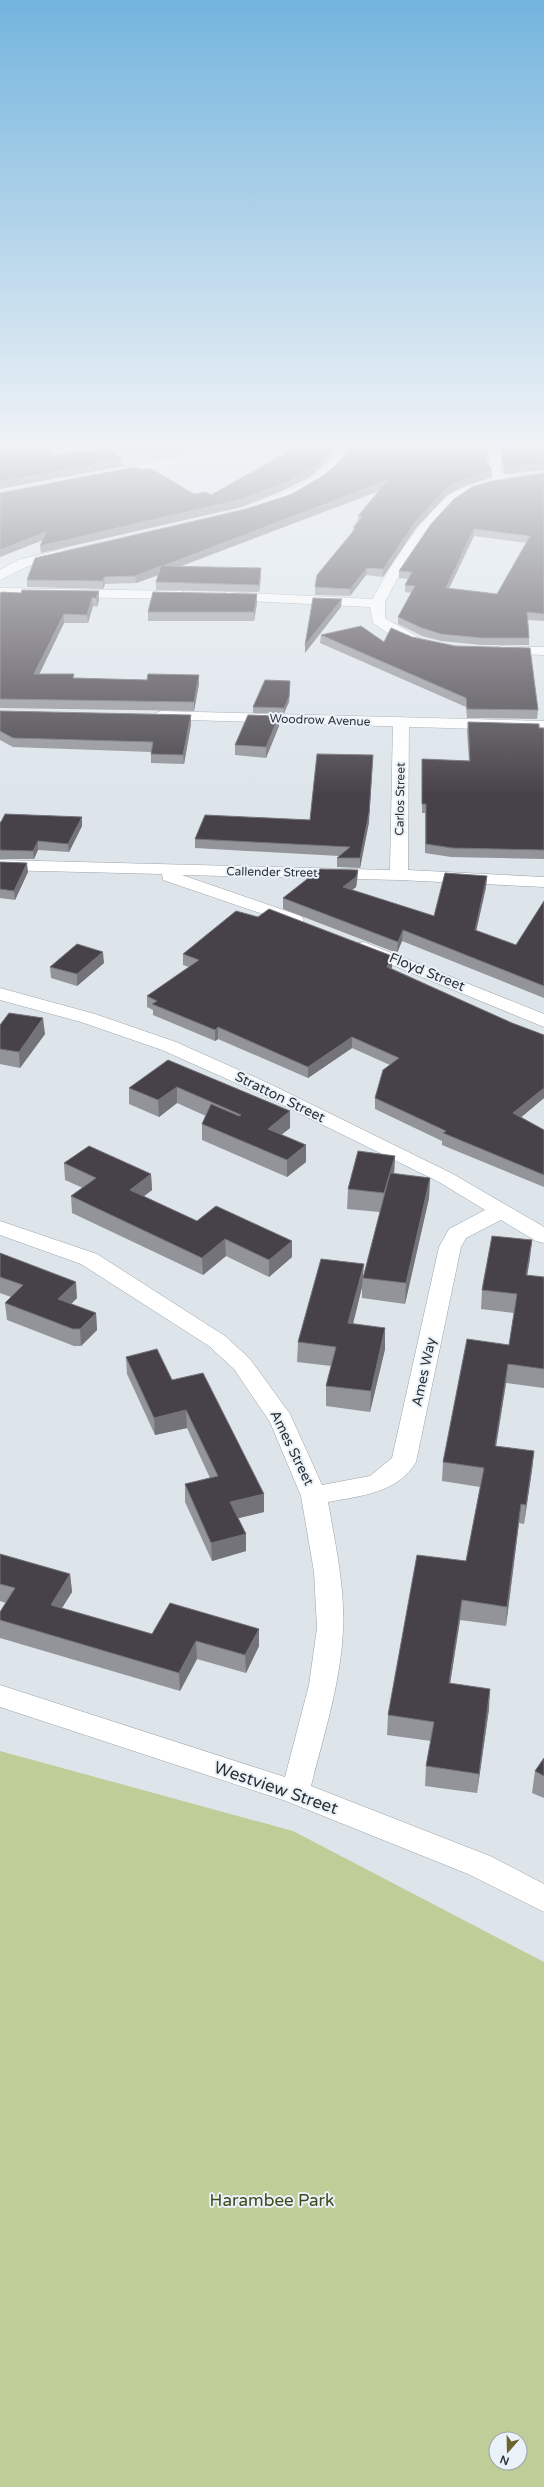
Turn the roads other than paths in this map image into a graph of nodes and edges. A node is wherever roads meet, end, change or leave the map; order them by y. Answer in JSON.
{"nodes":[{"id":1,"x":21,"y":564,"type":"edge"},
{"id":2,"x":402,"y":564,"type":"edge"},
{"id":3,"x":0,"y":576,"type":"edge"},
{"id":4,"x":0,"y":592,"type":"edge"},
{"id":5,"x":193,"y":596,"type":"edge"},
{"id":6,"x":208,"y":596,"type":"edge"},
{"id":7,"x":377,"y":602,"type":"junction"},
{"id":8,"x":429,"y":644,"type":"edge"},
{"id":9,"x":484,"y":649,"type":"edge"},
{"id":10,"x":544,"y":651,"type":"edge"},
{"id":11,"x":143,"y":716,"type":"edge"},
{"id":12,"x":401,"y":722,"type":"junction"},
{"id":13,"x":544,"y":726,"type":"edge"},
{"id":14,"x":0,"y":865,"type":"edge"},
{"id":15,"x":151,"y":869,"type":"junction"},
{"id":16,"x":399,"y":875,"type":"junction"},
{"id":17,"x":544,"y":882,"type":"edge"},
{"id":18,"x":310,"y":926,"type":"edge"},
{"id":19,"x":346,"y":940,"type":"edge"},
{"id":20,"x":0,"y":994,"type":"edge"},
{"id":21,"x":544,"y":1021,"type":"edge"},
{"id":22,"x":500,"y":1210,"type":"junction"},
{"id":23,"x":0,"y":1228,"type":"edge"},
{"id":24,"x":544,"y":1236,"type":"edge"},
{"id":25,"x":314,"y":1496,"type":"junction"},
{"id":26,"x":0,"y":1696,"type":"edge"},
{"id":27,"x":295,"y":1792,"type":"junction"},
{"id":28,"x":544,"y":1899,"type":"edge"}],
"edges":[{"from":1,"to":3,"type":"street"},
{"from":2,"to":7,"type":"street"},
{"from":4,"to":5,"type":"street"},
{"from":6,"to":7,"type":"street"},
{"from":7,"to":8,"type":"street"},
{"from":9,"to":10,"type":"street"},
{"from":11,"to":12,"type":"street","name":"Woodrow Avenue"},
{"from":12,"to":13,"type":"street","name":"Woodrow Avenue"},
{"from":12,"to":16,"type":"street","name":"Carlos Street"},
{"from":14,"to":15,"type":"street","name":"Callender Street"},
{"from":15,"to":16,"type":"street","name":"Callender Street"},
{"from":15,"to":18,"type":"street"},
{"from":16,"to":17,"type":"street","name":"Callender Street"},
{"from":19,"to":21,"type":"street","name":"Floyd Street"},
{"from":20,"to":22,"type":"street","name":"Stratton Street"},
{"from":22,"to":24,"type":"street","name":"Stratton Street"},
{"from":22,"to":25,"type":"street","name":"Ames Way"},
{"from":23,"to":25,"type":"street","name":"Ames Street"},
{"from":25,"to":27,"type":"street","name":"Ames Street"},
{"from":26,"to":27,"type":"street","name":"Westview Street"},
{"from":27,"to":28,"type":"street","name":"Westview Street"}]}
